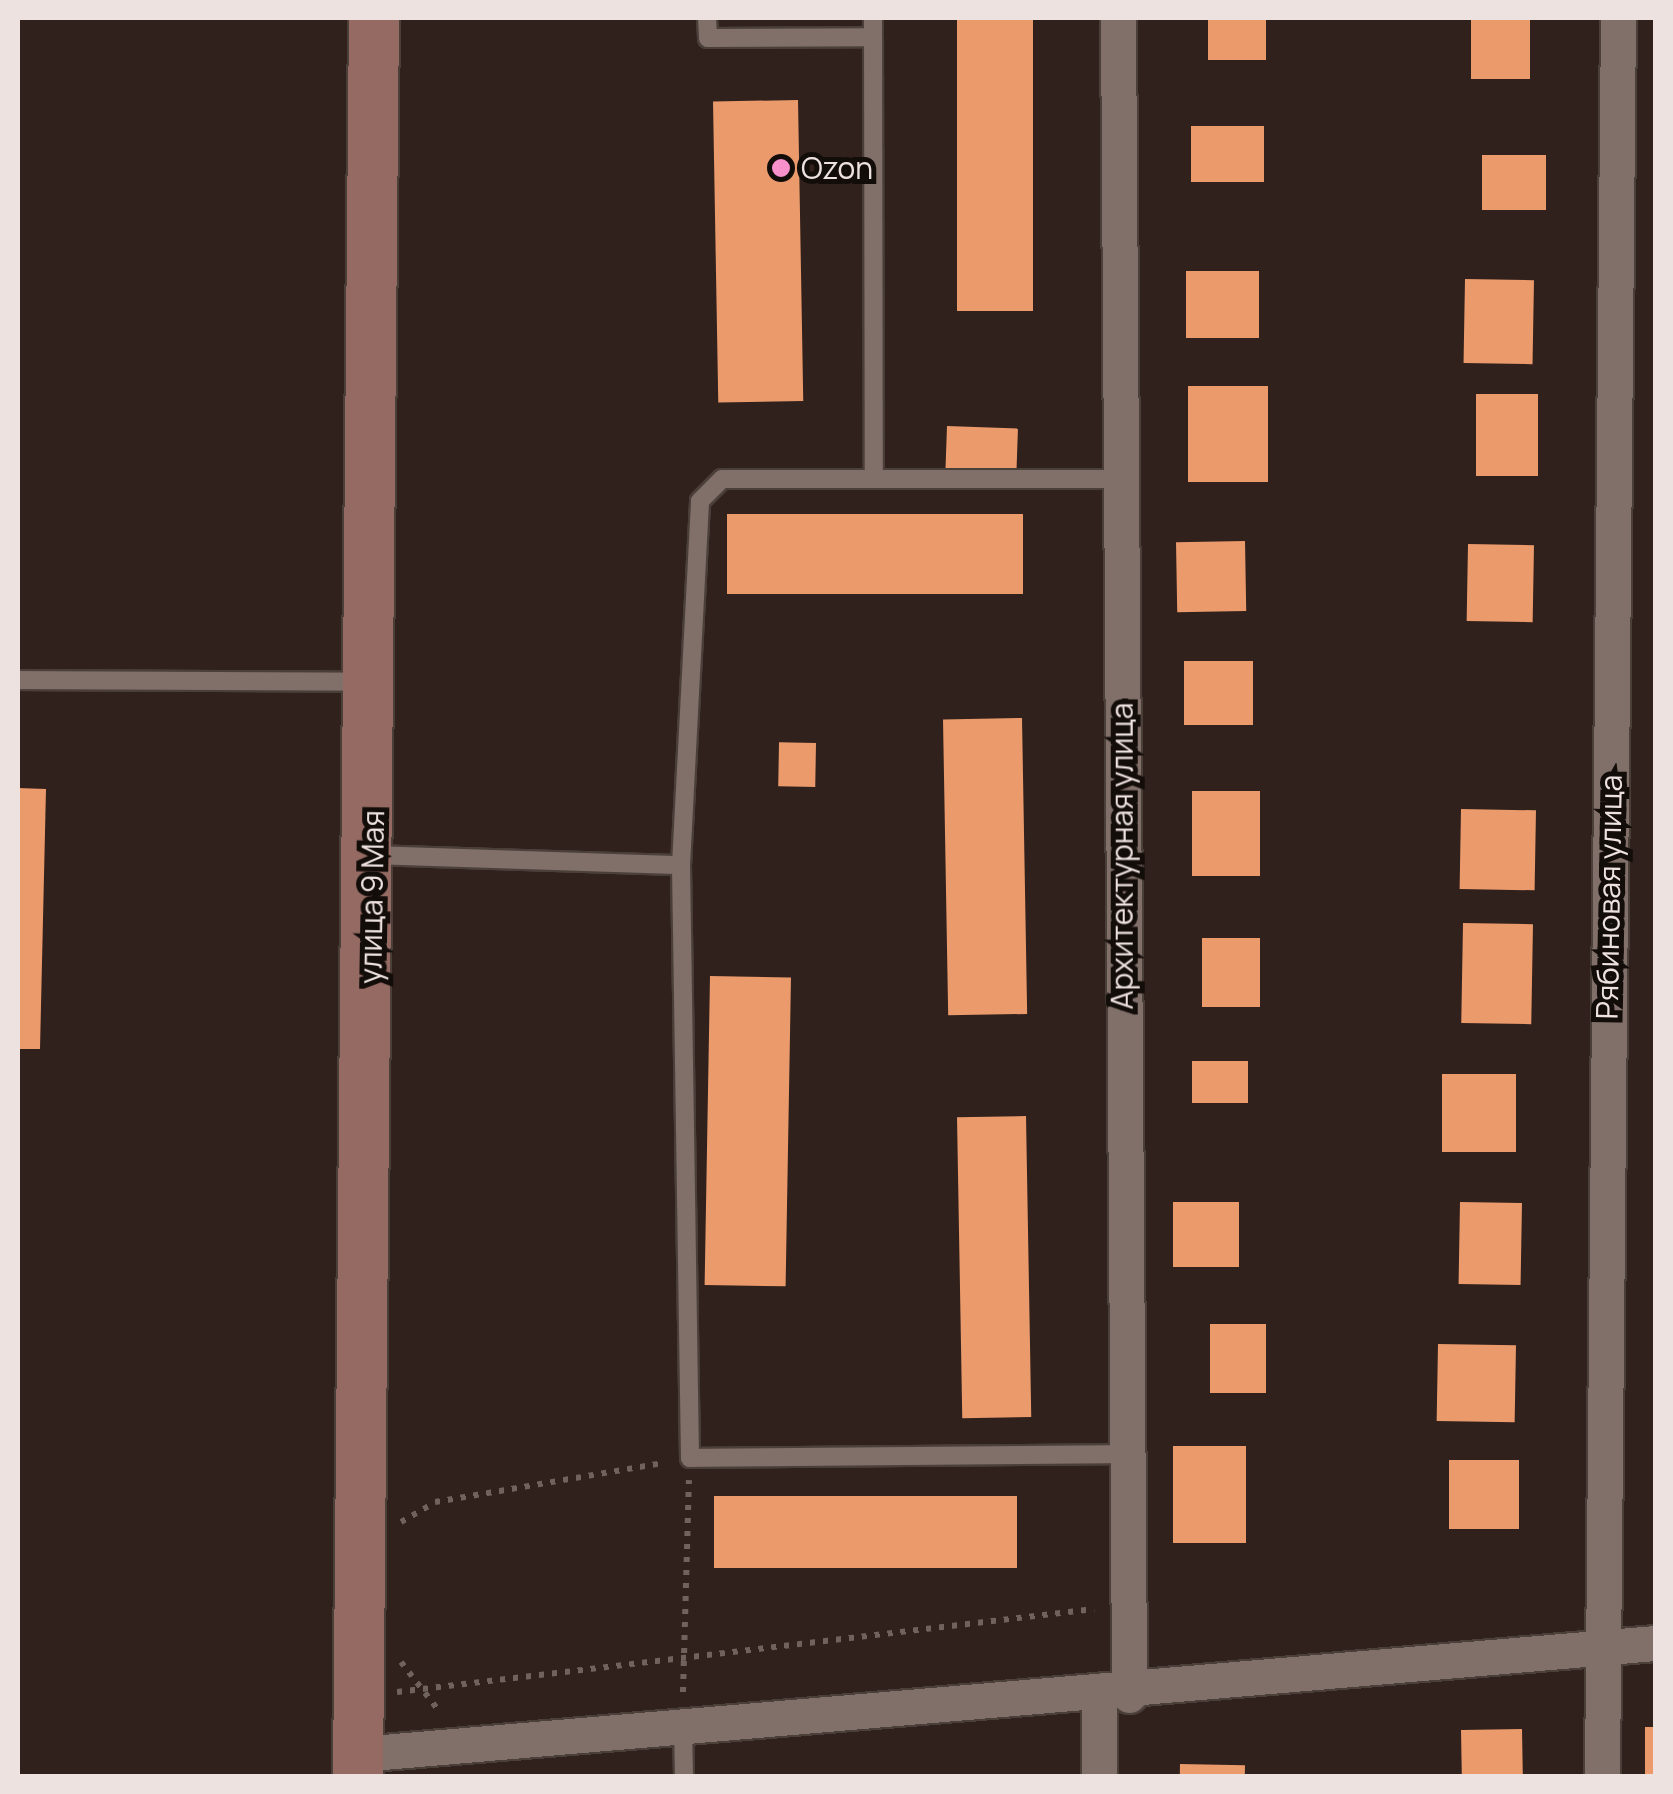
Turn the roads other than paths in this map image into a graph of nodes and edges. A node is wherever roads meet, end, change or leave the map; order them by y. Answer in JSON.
{"nodes":[{"id":1,"x":374,"y":18,"type":"edge"},
{"id":2,"x":708,"y":18,"type":"edge"},
{"id":3,"x":1118,"y":18,"type":"edge"},
{"id":4,"x":1618,"y":18,"type":"edge"},
{"id":5,"x":873,"y":27,"type":"edge"},
{"id":6,"x":874,"y":479,"type":"junction"},
{"id":7,"x":1119,"y":479,"type":"junction"},
{"id":8,"x":18,"y":680,"type":"edge"},
{"id":9,"x":374,"y":682,"type":"junction"},
{"id":10,"x":373,"y":855,"type":"junction"},
{"id":11,"x":681,"y":866,"type":"junction"},
{"id":12,"x":1127,"y":1454,"type":"junction"},
{"id":13,"x":1656,"y":1642,"type":"edge"},
{"id":14,"x":1601,"y":1649,"type":"junction"},
{"id":15,"x":1114,"y":1695,"type":"junction"},
{"id":16,"x":683,"y":1728,"type":"junction"},
{"id":17,"x":359,"y":1765,"type":"edge"},
{"id":18,"x":684,"y":1776,"type":"edge"},
{"id":19,"x":1099,"y":1776,"type":"edge"},
{"id":20,"x":1602,"y":1776,"type":"edge"}],
"edges":[{"from":1,"to":9,"type":"main road","name":"улица 9 Мая"},
{"from":2,"to":5,"type":"lane"},
{"from":3,"to":7,"type":"street","name":"Архитектурная улица"},
{"from":4,"to":14,"type":"street","name":"Рябиновая улица"},
{"from":5,"to":6,"type":"lane"},
{"from":6,"to":7,"type":"lane"},
{"from":6,"to":11,"type":"lane"},
{"from":7,"to":12,"type":"street","name":"Архитектурная улица"},
{"from":8,"to":9,"type":"lane"},
{"from":9,"to":10,"type":"main road","name":"улица 9 Мая"},
{"from":10,"to":11,"type":"lane"},
{"from":10,"to":17,"type":"main road","name":"улица 9 Мая"},
{"from":11,"to":12,"type":"lane"},
{"from":12,"to":15,"type":"street","name":"Архитектурная улица"},
{"from":13,"to":14,"type":"street"},
{"from":14,"to":15,"type":"street"},
{"from":14,"to":20,"type":"street","name":"Рябиновая улица"},
{"from":15,"to":16,"type":"street"},
{"from":15,"to":19,"type":"street","name":"Архитектурная улица"},
{"from":16,"to":17,"type":"street"},
{"from":16,"to":18,"type":"lane"}]}
